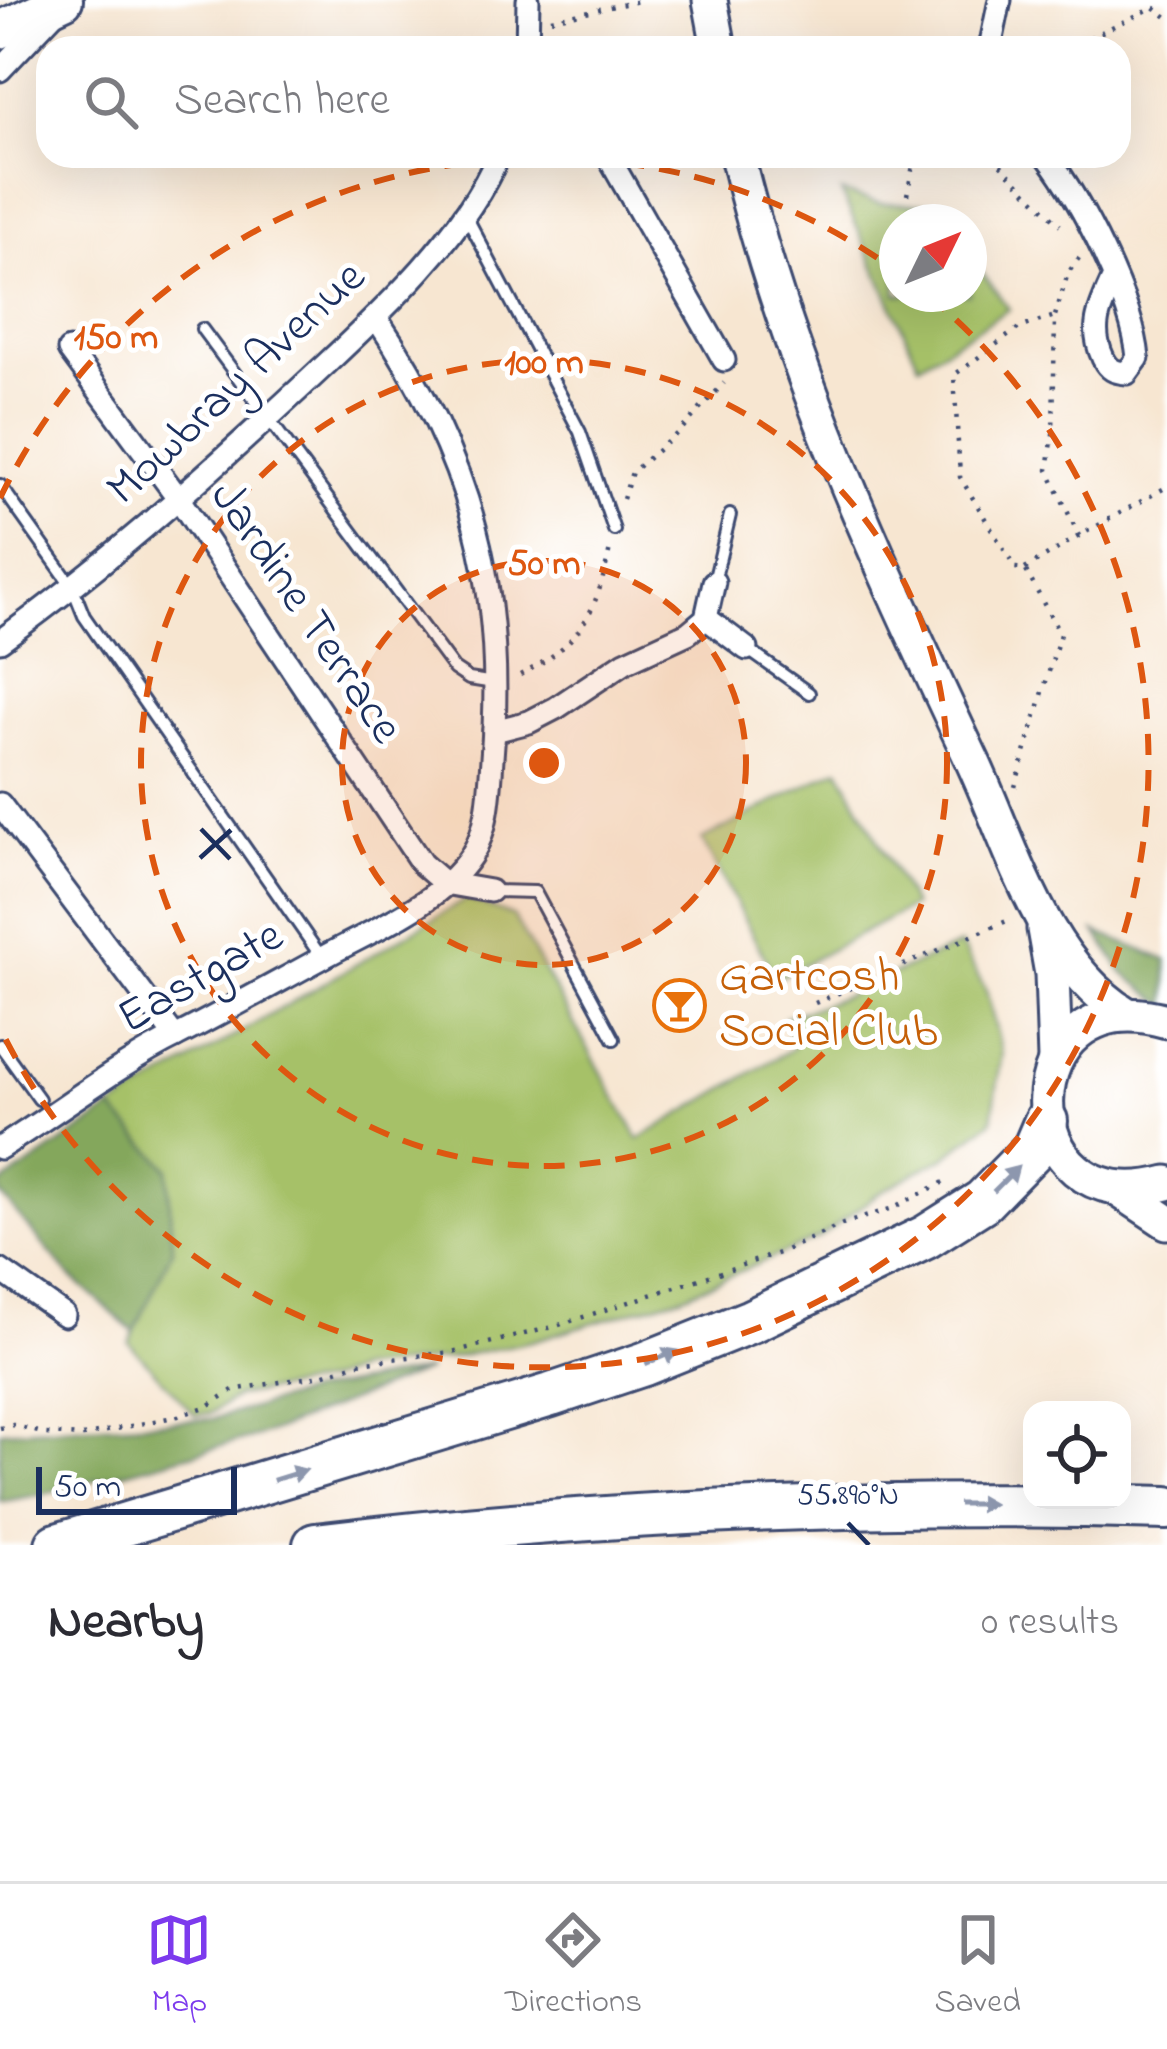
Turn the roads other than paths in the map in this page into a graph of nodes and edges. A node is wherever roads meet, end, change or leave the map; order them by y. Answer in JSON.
{"nodes":[{"id":1,"x":65,"y":0,"type":"edge"},
{"id":2,"x":528,"y":0,"type":"edge"},
{"id":3,"x":710,"y":0,"type":"edge"},
{"id":4,"x":1000,"y":0,"type":"edge"},
{"id":5,"x":0,"y":30,"type":"edge"},
{"id":6,"x":527,"y":36,"type":"edge"},
{"id":7,"x":717,"y":36,"type":"edge"},
{"id":8,"x":992,"y":36,"type":"edge"},
{"id":9,"x":0,"y":70,"type":"edge"},
{"id":10,"x":491,"y":168,"type":"edge"},
{"id":11,"x":615,"y":168,"type":"edge"},
{"id":12,"x":740,"y":168,"type":"edge"},
{"id":13,"x":1053,"y":168,"type":"edge"},
{"id":14,"x":465,"y":212,"type":"junction"},
{"id":15,"x":1114,"y":279,"type":"dead end"},
{"id":16,"x":377,"y":319,"type":"junction"},
{"id":17,"x":202,"y":329,"type":"dead end"},
{"id":18,"x":69,"y":350,"type":"dead end"},
{"id":19,"x":724,"y":360,"type":"dead end"},
{"id":20,"x":268,"y":420,"type":"junction"},
{"id":21,"x":0,"y":485,"type":"edge"},
{"id":22,"x":179,"y":499,"type":"junction"},
{"id":23,"x":730,"y":515,"type":"dead end"},
{"id":24,"x":614,"y":530,"type":"dead end"},
{"id":25,"x":714,"y":581,"type":"joint"},
{"id":26,"x":72,"y":586,"type":"junction"},
{"id":27,"x":706,"y":618,"type":"junction"},
{"id":28,"x":0,"y":641,"type":"edge"},
{"id":29,"x":747,"y":649,"type":"joint"},
{"id":30,"x":497,"y":683,"type":"junction"},
{"id":31,"x":809,"y":693,"type":"dead end"},
{"id":32,"x":494,"y":731,"type":"junction"},
{"id":33,"x":0,"y":804,"type":"edge"},
{"id":34,"x":444,"y":883,"type":"junction"},
{"id":35,"x":490,"y":891,"type":"joint"},
{"id":36,"x":1040,"y":913,"type":"junction"},
{"id":37,"x":322,"y":958,"type":"junction"},
{"id":38,"x":1126,"y":1014,"type":"junction"},
{"id":39,"x":1167,"y":1021,"type":"edge"},
{"id":40,"x":175,"y":1037,"type":"junction"},
{"id":41,"x":614,"y":1039,"type":"dead end"},
{"id":42,"x":0,"y":1045,"type":"edge"},
{"id":43,"x":1055,"y":1059,"type":"junction"},
{"id":44,"x":39,"y":1099,"type":"dead end"},
{"id":45,"x":1046,"y":1121,"type":"junction"},
{"id":46,"x":0,"y":1148,"type":"edge"},
{"id":47,"x":1167,"y":1184,"type":"edge"},
{"id":48,"x":1116,"y":1189,"type":"junction"},
{"id":49,"x":1167,"y":1222,"type":"edge"},
{"id":50,"x":0,"y":1270,"type":"edge"},
{"id":51,"x":64,"y":1315,"type":"dead end"},
{"id":52,"x":1167,"y":1508,"type":"edge"},
{"id":53,"x":58,"y":1545,"type":"edge"},
{"id":54,"x":315,"y":1545,"type":"edge"}],
"edges":[{"from":1,"to":5,"type":"main road"},
{"from":1,"to":9,"type":"street"},
{"from":2,"to":6,"type":"street"},
{"from":3,"to":7,"type":"street"},
{"from":4,"to":8,"type":"street"},
{"from":10,"to":14,"type":"street","name":"Mowbray Avenue"},
{"from":11,"to":19,"type":"street"},
{"from":12,"to":36,"type":"street"},
{"from":13,"to":15,"type":"street"},
{"from":14,"to":16,"type":"street","name":"Mowbray Avenue"},
{"from":14,"to":24,"type":"lane"},
{"from":16,"to":20,"type":"street","name":"Mowbray Avenue"},
{"from":16,"to":30,"type":"street","name":"Eastgate"},
{"from":17,"to":20,"type":"lane"},
{"from":18,"to":22,"type":"street","name":"Jardine Terrace"},
{"from":20,"to":22,"type":"street","name":"Mowbray Avenue"},
{"from":20,"to":30,"type":"lane"},
{"from":21,"to":26,"type":"lane"},
{"from":22,"to":26,"type":"street","name":"Mowbray Avenue"},
{"from":22,"to":34,"type":"street","name":"Jardine Terrace"},
{"from":23,"to":25,"type":"lane"},
{"from":25,"to":27,"type":"street"},
{"from":26,"to":28,"type":"street","name":"Mowbray Avenue"},
{"from":26,"to":37,"type":"lane"},
{"from":27,"to":29,"type":"street"},
{"from":27,"to":32,"type":"street"},
{"from":29,"to":31,"type":"lane"},
{"from":30,"to":32,"type":"street","name":"Eastgate"},
{"from":32,"to":34,"type":"street","name":"Eastgate"},
{"from":33,"to":40,"type":"street"},
{"from":34,"to":35,"type":"street"},
{"from":34,"to":37,"type":"street","name":"Eastgate"},
{"from":35,"to":41,"type":"lane"},
{"from":36,"to":38,"type":"street"},
{"from":36,"to":43,"type":"street"},
{"from":37,"to":40,"type":"street","name":"Eastgate"},
{"from":38,"to":39,"type":"street"},
{"from":38,"to":43,"type":"street"},
{"from":40,"to":46,"type":"street","name":"Eastgate"},
{"from":42,"to":44,"type":"lane"},
{"from":43,"to":45,"type":"street"},
{"from":45,"to":48,"type":"street"},
{"from":53,"to":45,"type":"highway","one_way":true},
{"from":47,"to":48,"type":"street"},
{"from":48,"to":49,"type":"street"},
{"from":50,"to":51,"type":"street"},
{"from":54,"to":52,"type":"highway","one_way":true}]}
